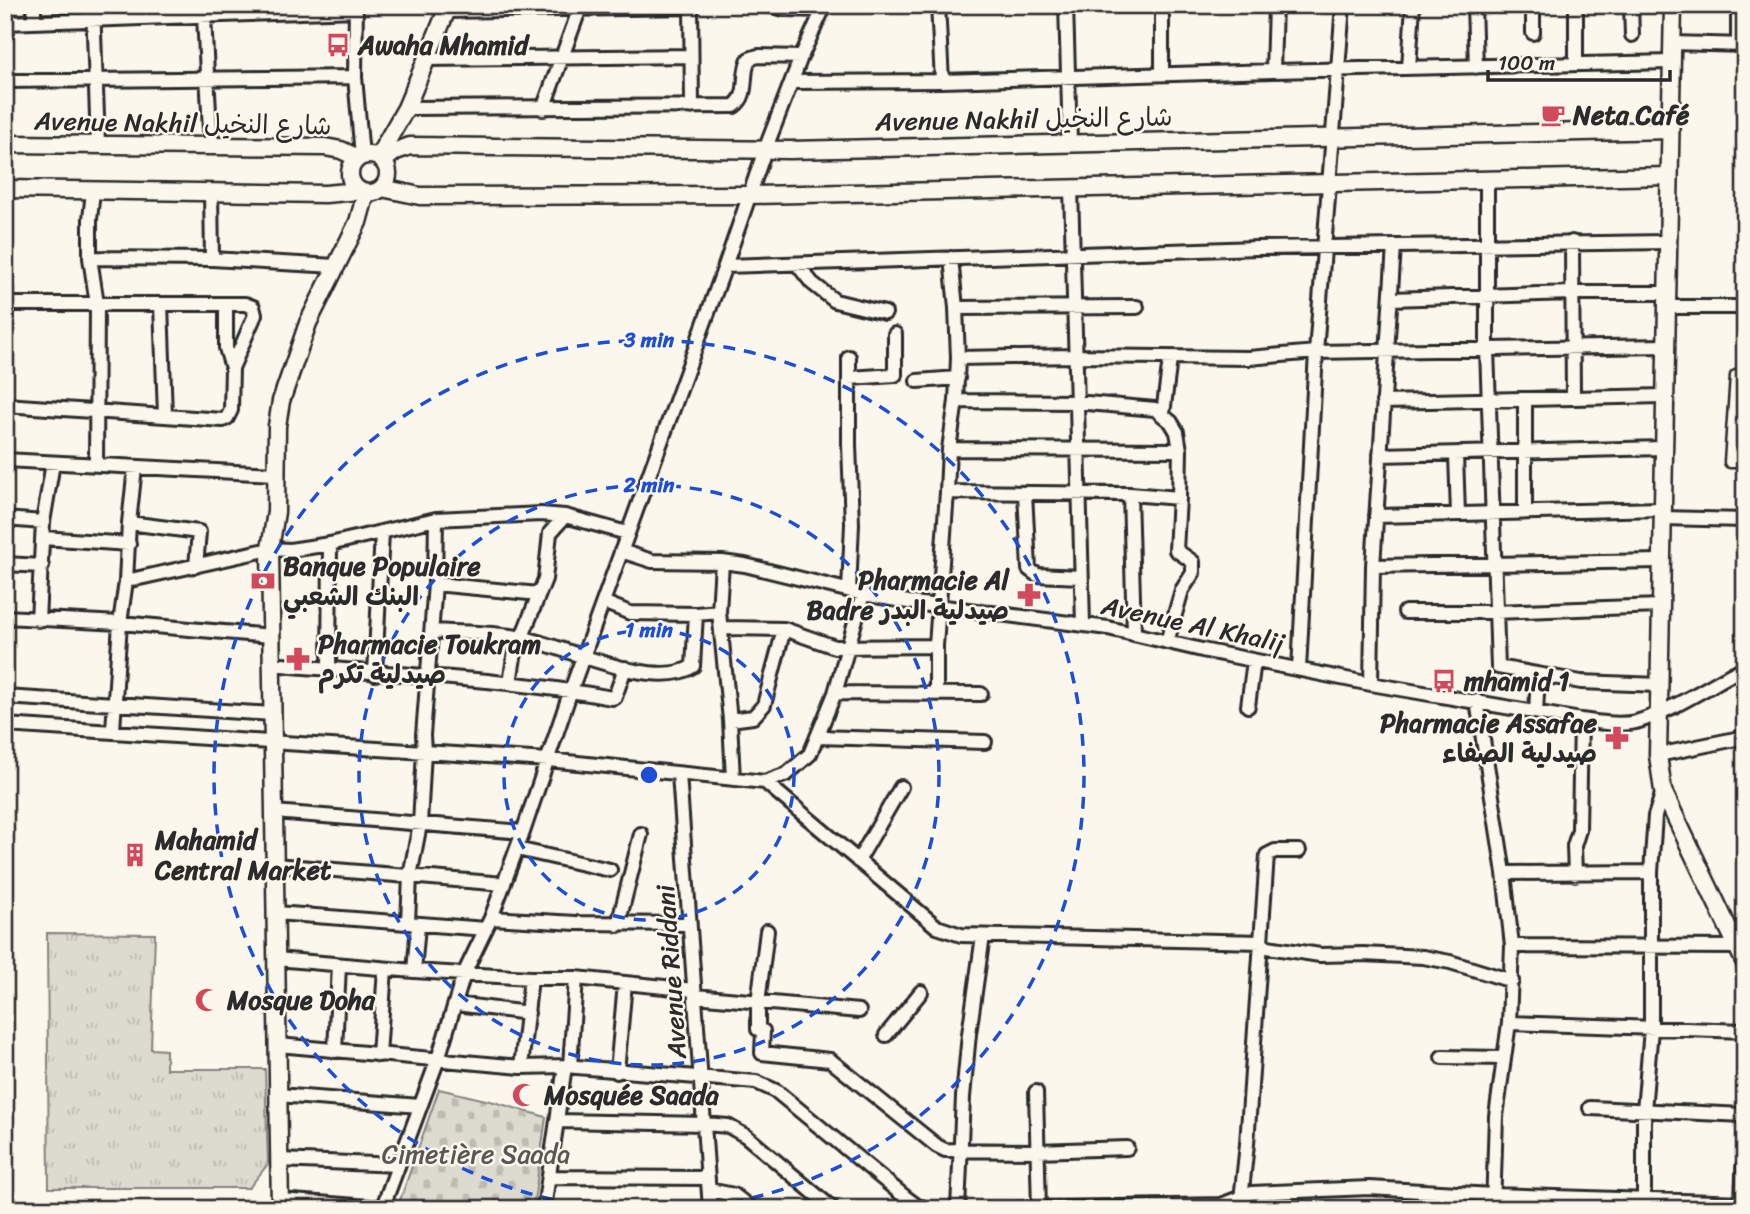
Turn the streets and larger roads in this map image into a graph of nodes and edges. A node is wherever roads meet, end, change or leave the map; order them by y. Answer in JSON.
{"nodes":[{"id":1,"x":34,"y":5,"type":"edge"},
{"id":2,"x":93,"y":5,"type":"edge"},
{"id":3,"x":767,"y":5,"type":"edge"},
{"id":4,"x":938,"y":5,"type":"edge"},
{"id":5,"x":1066,"y":5,"type":"edge"},
{"id":6,"x":1162,"y":5,"type":"edge"},
{"id":7,"x":1275,"y":5,"type":"edge"},
{"id":8,"x":1343,"y":5,"type":"edge"},
{"id":9,"x":1413,"y":5,"type":"edge"},
{"id":10,"x":1474,"y":5,"type":"edge"},
{"id":11,"x":1532,"y":5,"type":"edge"},
{"id":12,"x":1576,"y":5,"type":"edge"},
{"id":13,"x":1631,"y":5,"type":"edge"},
{"id":14,"x":1673,"y":5,"type":"edge"},
{"id":15,"x":1738,"y":5,"type":"edge"},
{"id":16,"x":691,"y":6,"type":"edge"},
{"id":17,"x":580,"y":7,"type":"edge"},
{"id":18,"x":356,"y":8,"type":"edge"},
{"id":19,"x":447,"y":8,"type":"edge"},
{"id":20,"x":824,"y":8,"type":"edge"},
{"id":21,"x":205,"y":11,"type":"edge"},
{"id":22,"x":143,"y":12,"type":"edge"},
{"id":23,"x":94,"y":20,"type":"junction"},
{"id":24,"x":34,"y":22,"type":"junction"},
{"id":25,"x":5,"y":23,"type":"edge"},
{"id":26,"x":1533,"y":33,"type":"dead end"},
{"id":27,"x":1632,"y":35,"type":"dead end"},
{"id":28,"x":1672,"y":43,"type":"junction"},
{"id":29,"x":1741,"y":45,"type":"edge"},
{"id":30,"x":691,"y":56,"type":"junction"},
{"id":31,"x":801,"y":57,"type":"junction"},
{"id":32,"x":561,"y":58,"type":"junction"},
{"id":33,"x":425,"y":59,"type":"junction"},
{"id":34,"x":1671,"y":62,"type":"junction"},
{"id":35,"x":1576,"y":64,"type":"junction"},
{"id":36,"x":1476,"y":67,"type":"junction"},
{"id":37,"x":1409,"y":68,"type":"junction"},
{"id":38,"x":1339,"y":69,"type":"junction"},
{"id":39,"x":1273,"y":71,"type":"junction"},
{"id":40,"x":1162,"y":74,"type":"junction"},
{"id":41,"x":1068,"y":76,"type":"junction"},
{"id":42,"x":355,"y":77,"type":"junction"},
{"id":43,"x":94,"y":79,"type":"junction"},
{"id":44,"x":5,"y":81,"type":"edge"},
{"id":45,"x":208,"y":81,"type":"junction"},
{"id":46,"x":942,"y":81,"type":"junction"},
{"id":47,"x":792,"y":82,"type":"junction"},
{"id":48,"x":692,"y":107,"type":"junction"},
{"id":49,"x":406,"y":108,"type":"junction"},
{"id":50,"x":542,"y":109,"type":"junction"},
{"id":51,"x":1670,"y":130,"type":"junction"},
{"id":52,"x":391,"y":136,"type":"junction"},
{"id":53,"x":1333,"y":137,"type":"junction"},
{"id":54,"x":1070,"y":142,"type":"junction"},
{"id":55,"x":5,"y":144,"type":"edge"},
{"id":56,"x":98,"y":144,"type":"junction"},
{"id":57,"x":213,"y":145,"type":"junction"},
{"id":58,"x":404,"y":148,"type":"junction"},
{"id":59,"x":765,"y":149,"type":"junction"},
{"id":60,"x":370,"y":158,"type":"junction"},
{"id":61,"x":1669,"y":176,"type":"junction"},
{"id":62,"x":1487,"y":180,"type":"junction"},
{"id":63,"x":1329,"y":184,"type":"junction"},
{"id":64,"x":382,"y":188,"type":"junction"},
{"id":65,"x":1071,"y":188,"type":"junction"},
{"id":66,"x":5,"y":190,"type":"edge"},
{"id":67,"x":93,"y":191,"type":"junction"},
{"id":68,"x":211,"y":191,"type":"junction"},
{"id":69,"x":362,"y":192,"type":"junction"},
{"id":70,"x":748,"y":195,"type":"junction"},
{"id":71,"x":1572,"y":242,"type":"junction"},
{"id":72,"x":1667,"y":242,"type":"junction"},
{"id":73,"x":1485,"y":244,"type":"junction"},
{"id":74,"x":1394,"y":246,"type":"junction"},
{"id":75,"x":1324,"y":247,"type":"junction"},
{"id":76,"x":1071,"y":254,"type":"junction"},
{"id":77,"x":90,"y":258,"type":"junction"},
{"id":78,"x":951,"y":258,"type":"junction"},
{"id":79,"x":212,"y":259,"type":"junction"},
{"id":80,"x":797,"y":264,"type":"junction"},
{"id":81,"x":336,"y":266,"type":"junction"},
{"id":82,"x":725,"y":266,"type":"junction"},
{"id":83,"x":1573,"y":293,"type":"junction"},
{"id":84,"x":1485,"y":296,"type":"junction"},
{"id":85,"x":1391,"y":299,"type":"junction"},
{"id":86,"x":1666,"y":300,"type":"junction"},
{"id":87,"x":5,"y":304,"type":"edge"},
{"id":88,"x":97,"y":304,"type":"junction"},
{"id":89,"x":161,"y":304,"type":"junction"},
{"id":90,"x":226,"y":304,"type":"junction"},
{"id":91,"x":1073,"y":306,"type":"junction"},
{"id":92,"x":1137,"y":306,"type":"dead end"},
{"id":93,"x":1745,"y":307,"type":"edge"},
{"id":94,"x":956,"y":308,"type":"junction"},
{"id":95,"x":885,"y":313,"type":"dead end"},
{"id":96,"x":895,"y":334,"type":"dead end"},
{"id":97,"x":1573,"y":346,"type":"junction"},
{"id":98,"x":1665,"y":346,"type":"junction"},
{"id":99,"x":1487,"y":349,"type":"junction"},
{"id":100,"x":1316,"y":352,"type":"junction"},
{"id":101,"x":1387,"y":352,"type":"junction"},
{"id":102,"x":1074,"y":356,"type":"junction"},
{"id":103,"x":849,"y":357,"type":"dead end"},
{"id":104,"x":958,"y":358,"type":"junction"},
{"id":105,"x":1170,"y":359,"type":"junction"},
{"id":106,"x":232,"y":368,"type":"junction"},
{"id":107,"x":1745,"y":376,"type":"edge"},
{"id":108,"x":850,"y":378,"type":"junction"},
{"id":109,"x":958,"y":378,"type":"junction"},
{"id":110,"x":917,"y":381,"type":"dead end"},
{"id":111,"x":1664,"y":396,"type":"junction"},
{"id":112,"x":1573,"y":397,"type":"junction"},
{"id":113,"x":1525,"y":399,"type":"junction"},
{"id":114,"x":1489,"y":400,"type":"junction"},
{"id":115,"x":956,"y":401,"type":"junction"},
{"id":116,"x":1076,"y":402,"type":"junction"},
{"id":117,"x":1383,"y":402,"type":"junction"},
{"id":118,"x":5,"y":405,"type":"edge"},
{"id":119,"x":97,"y":411,"type":"junction"},
{"id":120,"x":1163,"y":414,"type":"junction"},
{"id":121,"x":165,"y":415,"type":"junction"},
{"id":122,"x":1663,"y":448,"type":"junction"},
{"id":123,"x":949,"y":449,"type":"junction"},
{"id":124,"x":1180,"y":450,"type":"junction"},
{"id":125,"x":1077,"y":451,"type":"junction"},
{"id":126,"x":1525,"y":453,"type":"junction"},
{"id":127,"x":1490,"y":454,"type":"junction"},
{"id":128,"x":1380,"y":455,"type":"junction"},
{"id":129,"x":1456,"y":455,"type":"junction"},
{"id":130,"x":5,"y":460,"type":"edge"},
{"id":131,"x":1745,"y":462,"type":"edge"},
{"id":132,"x":53,"y":463,"type":"junction"},
{"id":133,"x":96,"y":464,"type":"junction"},
{"id":134,"x":135,"y":467,"type":"junction"},
{"id":135,"x":275,"y":474,"type":"junction"},
{"id":136,"x":947,"y":492,"type":"junction"},
{"id":137,"x":1025,"y":493,"type":"junction"},
{"id":138,"x":1130,"y":494,"type":"junction"},
{"id":139,"x":1078,"y":495,"type":"junction"},
{"id":140,"x":1179,"y":498,"type":"junction"},
{"id":141,"x":1525,"y":512,"type":"junction"},
{"id":142,"x":1491,"y":513,"type":"junction"},
{"id":143,"x":1458,"y":514,"type":"junction"},
{"id":144,"x":1662,"y":514,"type":"junction"},
{"id":145,"x":565,"y":516,"type":"junction"},
{"id":146,"x":1376,"y":516,"type":"junction"},
{"id":147,"x":5,"y":519,"type":"edge"},
{"id":148,"x":436,"y":519,"type":"junction"},
{"id":149,"x":1745,"y":520,"type":"edge"},
{"id":150,"x":43,"y":522,"type":"junction"},
{"id":151,"x":129,"y":523,"type":"junction"},
{"id":152,"x":382,"y":533,"type":"junction"},
{"id":153,"x":627,"y":533,"type":"junction"},
{"id":154,"x":43,"y":538,"type":"junction"},
{"id":155,"x":129,"y":544,"type":"junction"},
{"id":156,"x":330,"y":544,"type":"junction"},
{"id":157,"x":270,"y":549,"type":"junction"},
{"id":158,"x":621,"y":551,"type":"junction"},
{"id":159,"x":1661,"y":561,"type":"junction"},
{"id":160,"x":722,"y":562,"type":"junction"},
{"id":161,"x":5,"y":564,"type":"edge"},
{"id":162,"x":1493,"y":565,"type":"junction"},
{"id":163,"x":42,"y":566,"type":"junction"},
{"id":164,"x":196,"y":566,"type":"junction"},
{"id":165,"x":1373,"y":566,"type":"junction"},
{"id":166,"x":1081,"y":577,"type":"junction"},
{"id":167,"x":126,"y":581,"type":"junction"},
{"id":168,"x":435,"y":584,"type":"junction"},
{"id":169,"x":849,"y":590,"type":"junction"},
{"id":170,"x":540,"y":594,"type":"junction"},
{"id":171,"x":863,"y":594,"type":"junction"},
{"id":172,"x":603,"y":602,"type":"junction"},
{"id":173,"x":939,"y":606,"type":"junction"},
{"id":174,"x":1660,"y":606,"type":"junction"},
{"id":175,"x":719,"y":612,"type":"junction"},
{"id":176,"x":1405,"y":612,"type":"dead end"},
{"id":177,"x":1495,"y":612,"type":"junction"},
{"id":178,"x":696,"y":614,"type":"junction"},
{"id":179,"x":5,"y":617,"type":"edge"},
{"id":180,"x":38,"y":620,"type":"junction"},
{"id":181,"x":120,"y":623,"type":"junction"},
{"id":182,"x":1083,"y":625,"type":"junction"},
{"id":183,"x":722,"y":628,"type":"junction"},
{"id":184,"x":784,"y":629,"type":"junction"},
{"id":185,"x":432,"y":631,"type":"junction"},
{"id":186,"x":1134,"y":632,"type":"junction"},
{"id":187,"x":271,"y":636,"type":"junction"},
{"id":188,"x":523,"y":638,"type":"junction"},
{"id":189,"x":1167,"y":642,"type":"junction"},
{"id":190,"x":936,"y":646,"type":"junction"},
{"id":191,"x":849,"y":647,"type":"junction"},
{"id":192,"x":583,"y":658,"type":"junction"},
{"id":193,"x":1254,"y":661,"type":"junction"},
{"id":194,"x":272,"y":664,"type":"junction"},
{"id":195,"x":1745,"y":667,"type":"edge"},
{"id":196,"x":625,"y":668,"type":"junction"},
{"id":197,"x":329,"y":669,"type":"junction"},
{"id":198,"x":1298,"y":669,"type":"junction"},
{"id":199,"x":375,"y":674,"type":"junction"},
{"id":200,"x":1538,"y":675,"type":"junction"},
{"id":201,"x":427,"y":677,"type":"junction"},
{"id":202,"x":510,"y":683,"type":"junction"},
{"id":203,"x":1371,"y":684,"type":"junction"},
{"id":204,"x":1659,"y":685,"type":"junction"},
{"id":205,"x":571,"y":690,"type":"junction"},
{"id":206,"x":835,"y":693,"type":"junction"},
{"id":207,"x":936,"y":693,"type":"junction"},
{"id":208,"x":981,"y":694,"type":"dead end"},
{"id":209,"x":5,"y":697,"type":"edge"},
{"id":210,"x":1477,"y":701,"type":"junction"},
{"id":211,"x":116,"y":704,"type":"junction"},
{"id":212,"x":1248,"y":706,"type":"dead end"},
{"id":213,"x":1536,"y":712,"type":"junction"},
{"id":214,"x":1658,"y":712,"type":"junction"},
{"id":215,"x":273,"y":714,"type":"junction"},
{"id":216,"x":730,"y":720,"type":"junction"},
{"id":217,"x":1581,"y":720,"type":"junction"},
{"id":218,"x":5,"y":724,"type":"edge"},
{"id":219,"x":113,"y":730,"type":"junction"},
{"id":220,"x":818,"y":737,"type":"junction"},
{"id":221,"x":1745,"y":737,"type":"edge"},
{"id":222,"x":273,"y":742,"type":"junction"},
{"id":223,"x":985,"y":742,"type":"dead end"},
{"id":224,"x":424,"y":751,"type":"junction"},
{"id":225,"x":1658,"y":755,"type":"junction"},
{"id":226,"x":548,"y":760,"type":"junction"},
{"id":227,"x":679,"y":774,"type":"junction"},
{"id":228,"x":733,"y":779,"type":"junction"},
{"id":229,"x":765,"y":782,"type":"junction"},
{"id":230,"x":901,"y":787,"type":"dead end"},
{"id":231,"x":1663,"y":791,"type":"junction"},
{"id":232,"x":274,"y":813,"type":"junction"},
{"id":233,"x":420,"y":824,"type":"junction"},
{"id":234,"x":523,"y":832,"type":"junction"},
{"id":235,"x":641,"y":834,"type":"dead end"},
{"id":236,"x":517,"y":849,"type":"junction"},
{"id":237,"x":1299,"y":851,"type":"dead end"},
{"id":238,"x":858,"y":860,"type":"junction"},
{"id":239,"x":275,"y":865,"type":"junction"},
{"id":240,"x":610,"y":870,"type":"dead end"},
{"id":241,"x":1651,"y":872,"type":"junction"},
{"id":242,"x":1504,"y":873,"type":"junction"},
{"id":243,"x":1575,"y":874,"type":"junction"},
{"id":244,"x":410,"y":876,"type":"junction"},
{"id":245,"x":504,"y":884,"type":"junction"},
{"id":246,"x":275,"y":913,"type":"junction"},
{"id":247,"x":408,"y":922,"type":"junction"},
{"id":248,"x":488,"y":923,"type":"junction"},
{"id":249,"x":618,"y":925,"type":"junction"},
{"id":250,"x":689,"y":925,"type":"junction"},
{"id":251,"x":766,"y":932,"type":"dead end"},
{"id":252,"x":983,"y":936,"type":"junction"},
{"id":253,"x":1261,"y":944,"type":"junction"},
{"id":254,"x":1652,"y":945,"type":"junction"},
{"id":255,"x":1513,"y":946,"type":"junction"},
{"id":256,"x":1740,"y":947,"type":"edge"},
{"id":257,"x":276,"y":959,"type":"junction"},
{"id":258,"x":1745,"y":963,"type":"edge"},
{"id":259,"x":339,"y":965,"type":"junction"},
{"id":260,"x":385,"y":969,"type":"junction"},
{"id":261,"x":414,"y":971,"type":"junction"},
{"id":262,"x":464,"y":974,"type":"junction"},
{"id":263,"x":531,"y":978,"type":"junction"},
{"id":264,"x":576,"y":978,"type":"junction"},
{"id":265,"x":1512,"y":981,"type":"junction"},
{"id":266,"x":625,"y":983,"type":"junction"},
{"id":267,"x":921,"y":992,"type":"dead end"},
{"id":268,"x":695,"y":993,"type":"junction"},
{"id":269,"x":758,"y":1003,"type":"junction"},
{"id":270,"x":456,"y":1004,"type":"junction"},
{"id":271,"x":859,"y":1011,"type":"dead end"},
{"id":272,"x":528,"y":1013,"type":"junction"},
{"id":273,"x":1509,"y":1023,"type":"junction"},
{"id":274,"x":1651,"y":1029,"type":"junction"},
{"id":275,"x":1745,"y":1031,"type":"edge"},
{"id":276,"x":886,"y":1035,"type":"dead end"},
{"id":277,"x":278,"y":1045,"type":"junction"},
{"id":278,"x":335,"y":1051,"type":"junction"},
{"id":279,"x":379,"y":1055,"type":"junction"},
{"id":280,"x":1442,"y":1057,"type":"dead end"},
{"id":281,"x":1504,"y":1058,"type":"junction"},
{"id":282,"x":438,"y":1059,"type":"junction"},
{"id":283,"x":568,"y":1066,"type":"junction"},
{"id":284,"x":521,"y":1067,"type":"junction"},
{"id":285,"x":617,"y":1072,"type":"junction"},
{"id":286,"x":701,"y":1077,"type":"junction"},
{"id":287,"x":1036,"y":1092,"type":"dead end"},
{"id":288,"x":278,"y":1094,"type":"junction"},
{"id":289,"x":419,"y":1106,"type":"junction"},
{"id":290,"x":1590,"y":1108,"type":"dead end"},
{"id":291,"x":1644,"y":1110,"type":"junction"},
{"id":292,"x":1745,"y":1115,"type":"edge"},
{"id":293,"x":559,"y":1121,"type":"junction"},
{"id":294,"x":705,"y":1124,"type":"junction"},
{"id":295,"x":1127,"y":1148,"type":"dead end"},
{"id":296,"x":961,"y":1151,"type":"junction"},
{"id":297,"x":1037,"y":1151,"type":"junction"},
{"id":298,"x":279,"y":1160,"type":"junction"},
{"id":299,"x":398,"y":1165,"type":"junction"},
{"id":300,"x":1745,"y":1167,"type":"edge"},
{"id":301,"x":550,"y":1177,"type":"junction"},
{"id":302,"x":708,"y":1184,"type":"junction"},
{"id":303,"x":1242,"y":1202,"type":"edge"},
{"id":304,"x":1493,"y":1202,"type":"edge"},
{"id":305,"x":280,"y":1204,"type":"edge"},
{"id":306,"x":1644,"y":1204,"type":"edge"},
{"id":307,"x":1743,"y":1205,"type":"edge"},
{"id":308,"x":1039,"y":1208,"type":"edge"},
{"id":309,"x":382,"y":1209,"type":"edge"},
{"id":310,"x":544,"y":1209,"type":"edge"},
{"id":311,"x":710,"y":1209,"type":"edge"},
{"id":312,"x":752,"y":1209,"type":"edge"},
{"id":313,"x":833,"y":1209,"type":"edge"},
{"id":314,"x":928,"y":1209,"type":"edge"},
{"id":315,"x":958,"y":1209,"type":"edge"},
{"id":316,"x":1017,"y":1209,"type":"edge"}],
"edges":[{"from":1,"to":24,"type":"street"},
{"from":2,"to":23,"type":"street"},
{"from":3,"to":20,"type":"street"},
{"from":4,"to":46,"type":"street"},
{"from":5,"to":41,"type":"street"},
{"from":6,"to":40,"type":"street"},
{"from":7,"to":39,"type":"street"},
{"from":8,"to":38,"type":"street"},
{"from":9,"to":37,"type":"street"},
{"from":10,"to":36,"type":"street"},
{"from":11,"to":26,"type":"street"},
{"from":12,"to":35,"type":"street"},
{"from":13,"to":27,"type":"street"},
{"from":14,"to":28,"type":"street"},
{"from":15,"to":29,"type":"street"},
{"from":16,"to":17,"type":"street"},
{"from":16,"to":30,"type":"street"},
{"from":17,"to":19,"type":"street"},
{"from":17,"to":32,"type":"street"},
{"from":18,"to":21,"type":"street"},
{"from":18,"to":42,"type":"street"},
{"from":19,"to":33,"type":"street"},
{"from":20,"to":31,"type":"street"},
{"from":21,"to":22,"type":"street"},
{"from":21,"to":45,"type":"street"},
{"from":22,"to":23,"type":"street"},
{"from":23,"to":24,"type":"street"},
{"from":23,"to":43,"type":"street"},
{"from":24,"to":25,"type":"street"},
{"from":28,"to":29,"type":"street"},
{"from":28,"to":34,"type":"street"},
{"from":30,"to":32,"type":"street"},
{"from":30,"to":48,"type":"street"},
{"from":31,"to":47,"type":"street"},
{"from":31,"to":48,"type":"street"},
{"from":32,"to":33,"type":"street"},
{"from":32,"to":50,"type":"street"},
{"from":33,"to":49,"type":"street"},
{"from":34,"to":35,"type":"street"},
{"from":34,"to":51,"type":"street"},
{"from":35,"to":36,"type":"street"},
{"from":36,"to":37,"type":"street"},
{"from":37,"to":38,"type":"street"},
{"from":38,"to":39,"type":"street"},
{"from":38,"to":53,"type":"street"},
{"from":39,"to":40,"type":"street"},
{"from":40,"to":41,"type":"street"},
{"from":41,"to":46,"type":"street"},
{"from":41,"to":54,"type":"street"},
{"from":42,"to":45,"type":"street"},
{"from":42,"to":60,"type":"street"},
{"from":43,"to":44,"type":"street"},
{"from":43,"to":45,"type":"street"},
{"from":43,"to":56,"type":"street"},
{"from":45,"to":57,"type":"street"},
{"from":46,"to":47,"type":"street"},
{"from":47,"to":59,"type":"street"},
{"from":48,"to":50,"type":"street"},
{"from":49,"to":50,"type":"street"},
{"from":49,"to":52,"type":"street"},
{"from":51,"to":53,"type":"street","name":"Avenue Nakhil شارع النخيل"},
{"from":51,"to":61,"type":"street"},
{"from":52,"to":58,"type":"street"},
{"from":52,"to":60,"type":"street"},
{"from":53,"to":54,"type":"street","name":"Avenue Nakhil شارع النخيل"},
{"from":53,"to":63,"type":"street"},
{"from":54,"to":59,"type":"street","name":"Avenue Nakhil شارع النخيل"},
{"from":55,"to":56,"type":"street","name":"Avenue Nakhil شارع النخيل"},
{"from":56,"to":57,"type":"street","name":"Avenue Nakhil شارع النخيل"},
{"from":57,"to":60,"type":"street","name":"Avenue Nakhil شارع النخيل"},
{"from":58,"to":59,"type":"street","name":"Avenue Nakhil شارع النخيل"},
{"from":58,"to":60,"type":"street"},
{"from":59,"to":70,"type":"street"},
{"from":60,"to":64,"type":"street"},
{"from":60,"to":69,"type":"street"},
{"from":61,"to":62,"type":"street"},
{"from":61,"to":72,"type":"street"},
{"from":62,"to":63,"type":"street"},
{"from":62,"to":73,"type":"street"},
{"from":63,"to":65,"type":"street"},
{"from":63,"to":75,"type":"street"},
{"from":64,"to":69,"type":"street"},
{"from":64,"to":70,"type":"street"},
{"from":65,"to":70,"type":"street"},
{"from":65,"to":76,"type":"street"},
{"from":66,"to":67,"type":"street"},
{"from":67,"to":68,"type":"street"},
{"from":67,"to":77,"type":"street"},
{"from":68,"to":69,"type":"street"},
{"from":68,"to":79,"type":"street"},
{"from":69,"to":81,"type":"street"},
{"from":70,"to":82,"type":"street"},
{"from":71,"to":72,"type":"street"},
{"from":71,"to":73,"type":"street"},
{"from":71,"to":83,"type":"street"},
{"from":72,"to":86,"type":"street"},
{"from":73,"to":74,"type":"street"},
{"from":73,"to":84,"type":"street"},
{"from":74,"to":75,"type":"street"},
{"from":74,"to":85,"type":"street"},
{"from":75,"to":76,"type":"street"},
{"from":75,"to":100,"type":"street"},
{"from":76,"to":78,"type":"street"},
{"from":76,"to":91,"type":"street"},
{"from":77,"to":79,"type":"street"},
{"from":77,"to":88,"type":"street"},
{"from":78,"to":80,"type":"street"},
{"from":78,"to":94,"type":"street"},
{"from":79,"to":81,"type":"street"},
{"from":80,"to":82,"type":"street"},
{"from":80,"to":95,"type":"street"},
{"from":81,"to":135,"type":"street"},
{"from":82,"to":153,"type":"street"},
{"from":83,"to":84,"type":"street"},
{"from":83,"to":86,"type":"street"},
{"from":83,"to":97,"type":"street"},
{"from":84,"to":85,"type":"street"},
{"from":84,"to":99,"type":"street"},
{"from":85,"to":101,"type":"street"},
{"from":86,"to":93,"type":"street"},
{"from":86,"to":98,"type":"street"},
{"from":87,"to":88,"type":"street"},
{"from":88,"to":89,"type":"street"},
{"from":88,"to":119,"type":"street"},
{"from":89,"to":90,"type":"street"},
{"from":89,"to":121,"type":"street"},
{"from":90,"to":106,"type":"street"},
{"from":90,"to":106,"type":"street"},
{"from":91,"to":92,"type":"street"},
{"from":91,"to":94,"type":"street"},
{"from":91,"to":102,"type":"street"},
{"from":94,"to":104,"type":"street"},
{"from":96,"to":108,"type":"street"},
{"from":97,"to":98,"type":"street"},
{"from":97,"to":99,"type":"street"},
{"from":97,"to":112,"type":"street"},
{"from":98,"to":111,"type":"street"},
{"from":99,"to":101,"type":"street"},
{"from":99,"to":114,"type":"street"},
{"from":100,"to":101,"type":"street"},
{"from":100,"to":105,"type":"street"},
{"from":100,"to":198,"type":"street"},
{"from":101,"to":117,"type":"street"},
{"from":102,"to":104,"type":"street"},
{"from":102,"to":105,"type":"street"},
{"from":102,"to":116,"type":"street"},
{"from":103,"to":108,"type":"street"},
{"from":104,"to":109,"type":"street"},
{"from":105,"to":120,"type":"street"},
{"from":106,"to":121,"type":"street"},
{"from":107,"to":131,"type":"street"},
{"from":108,"to":169,"type":"street"},
{"from":109,"to":110,"type":"street"},
{"from":109,"to":115,"type":"street"},
{"from":111,"to":112,"type":"street"},
{"from":111,"to":122,"type":"street"},
{"from":112,"to":113,"type":"street"},
{"from":113,"to":114,"type":"street"},
{"from":113,"to":126,"type":"street"},
{"from":114,"to":117,"type":"street"},
{"from":114,"to":127,"type":"street"},
{"from":115,"to":116,"type":"street"},
{"from":115,"to":123,"type":"street"},
{"from":116,"to":120,"type":"street"},
{"from":116,"to":125,"type":"street"},
{"from":117,"to":128,"type":"street"},
{"from":118,"to":119,"type":"street"},
{"from":119,"to":121,"type":"street"},
{"from":119,"to":133,"type":"street"},
{"from":120,"to":124,"type":"street"},
{"from":122,"to":126,"type":"street"},
{"from":122,"to":144,"type":"street"},
{"from":123,"to":125,"type":"street"},
{"from":123,"to":136,"type":"street"},
{"from":124,"to":125,"type":"street"},
{"from":124,"to":140,"type":"street"},
{"from":125,"to":139,"type":"street"},
{"from":126,"to":127,"type":"street"},
{"from":126,"to":141,"type":"street"},
{"from":127,"to":129,"type":"street"},
{"from":127,"to":142,"type":"street"},
{"from":128,"to":129,"type":"street"},
{"from":128,"to":146,"type":"street"},
{"from":129,"to":143,"type":"street"},
{"from":130,"to":132,"type":"street"},
{"from":132,"to":133,"type":"street"},
{"from":132,"to":150,"type":"street"},
{"from":133,"to":134,"type":"street"},
{"from":134,"to":135,"type":"street"},
{"from":134,"to":151,"type":"street"},
{"from":135,"to":157,"type":"street"},
{"from":136,"to":137,"type":"street"},
{"from":136,"to":173,"type":"street"},
{"from":137,"to":139,"type":"street"},
{"from":137,"to":166,"type":"street"},
{"from":138,"to":139,"type":"street"},
{"from":138,"to":140,"type":"street"},
{"from":138,"to":186,"type":"street"},
{"from":139,"to":166,"type":"street"},
{"from":140,"to":189,"type":"street"},
{"from":141,"to":142,"type":"street"},
{"from":141,"to":144,"type":"street"},
{"from":142,"to":143,"type":"street"},
{"from":142,"to":162,"type":"street"},
{"from":143,"to":146,"type":"street"},
{"from":144,"to":149,"type":"street"},
{"from":144,"to":159,"type":"street"},
{"from":145,"to":148,"type":"street"},
{"from":145,"to":153,"type":"street"},
{"from":145,"to":170,"type":"street"},
{"from":146,"to":165,"type":"street"},
{"from":147,"to":150,"type":"street"},
{"from":148,"to":152,"type":"street"},
{"from":148,"to":168,"type":"street"},
{"from":150,"to":154,"type":"street"},
{"from":151,"to":155,"type":"street"},
{"from":151,"to":164,"type":"street"},
{"from":152,"to":156,"type":"street"},
{"from":152,"to":199,"type":"street"},
{"from":153,"to":158,"type":"street"},
{"from":154,"to":155,"type":"street"},
{"from":154,"to":163,"type":"street"},
{"from":155,"to":167,"type":"street"},
{"from":156,"to":157,"type":"street"},
{"from":156,"to":197,"type":"street"},
{"from":157,"to":164,"type":"street"},
{"from":157,"to":187,"type":"street"},
{"from":158,"to":160,"type":"street","name":"Avenue Al Khalij"},
{"from":158,"to":172,"type":"street"},
{"from":159,"to":162,"type":"street"},
{"from":159,"to":174,"type":"street"},
{"from":160,"to":169,"type":"street","name":"Avenue Al Khalij"},
{"from":160,"to":175,"type":"street"},
{"from":161,"to":163,"type":"street"},
{"from":162,"to":165,"type":"street"},
{"from":162,"to":177,"type":"street"},
{"from":163,"to":180,"type":"street"},
{"from":164,"to":167,"type":"street"},
{"from":165,"to":203,"type":"street"},
{"from":166,"to":182,"type":"street"},
{"from":167,"to":181,"type":"street"},
{"from":168,"to":170,"type":"street"},
{"from":168,"to":185,"type":"street"},
{"from":169,"to":171,"type":"street","name":"Avenue Al Khalij"},
{"from":170,"to":188,"type":"street"},
{"from":171,"to":173,"type":"street","name":"Avenue Al Khalij"},
{"from":171,"to":191,"type":"street"},
{"from":172,"to":178,"type":"street"},
{"from":172,"to":192,"type":"street"},
{"from":173,"to":182,"type":"street","name":"Avenue Al Khalij"},
{"from":173,"to":190,"type":"street"},
{"from":174,"to":177,"type":"street"},
{"from":174,"to":204,"type":"street"},
{"from":175,"to":178,"type":"street"},
{"from":175,"to":183,"type":"street"},
{"from":176,"to":177,"type":"street"},
{"from":177,"to":200,"type":"street"},
{"from":178,"to":196,"type":"street"},
{"from":179,"to":180,"type":"street"},
{"from":180,"to":181,"type":"street"},
{"from":181,"to":187,"type":"street"},
{"from":181,"to":211,"type":"street"},
{"from":182,"to":186,"type":"street","name":"Avenue Al Khalij"},
{"from":183,"to":184,"type":"street"},
{"from":183,"to":216,"type":"street"},
{"from":184,"to":191,"type":"street"},
{"from":184,"to":216,"type":"street"},
{"from":185,"to":188,"type":"street"},
{"from":185,"to":201,"type":"street"},
{"from":186,"to":189,"type":"street","name":"Avenue Al Khalij"},
{"from":187,"to":194,"type":"street"},
{"from":188,"to":192,"type":"street"},
{"from":188,"to":202,"type":"street"},
{"from":189,"to":193,"type":"street","name":"Avenue Al Khalij"},
{"from":190,"to":191,"type":"street"},
{"from":190,"to":207,"type":"street"},
{"from":191,"to":206,"type":"street"},
{"from":192,"to":196,"type":"street"},
{"from":192,"to":205,"type":"street"},
{"from":193,"to":198,"type":"street","name":"Avenue Al Khalij"},
{"from":193,"to":212,"type":"street"},
{"from":194,"to":197,"type":"street"},
{"from":194,"to":215,"type":"street"},
{"from":195,"to":214,"type":"street","name":"Avenue Al Khalij"},
{"from":196,"to":205,"type":"street"},
{"from":197,"to":199,"type":"street"},
{"from":198,"to":203,"type":"street","name":"Avenue Al Khalij"},
{"from":199,"to":201,"type":"street"},
{"from":200,"to":204,"type":"street"},
{"from":200,"to":213,"type":"street"},
{"from":201,"to":202,"type":"street"},
{"from":201,"to":224,"type":"street"},
{"from":202,"to":205,"type":"street"},
{"from":203,"to":210,"type":"street","name":"Avenue Al Khalij"},
{"from":204,"to":214,"type":"street"},
{"from":205,"to":226,"type":"street"},
{"from":206,"to":207,"type":"street"},
{"from":206,"to":220,"type":"street"},
{"from":207,"to":208,"type":"street"},
{"from":209,"to":211,"type":"street"},
{"from":210,"to":213,"type":"street","name":"Avenue Al Khalij"},
{"from":210,"to":242,"type":"street"},
{"from":211,"to":215,"type":"street"},
{"from":211,"to":219,"type":"street"},
{"from":213,"to":217,"type":"street","name":"Avenue Al Khalij"},
{"from":214,"to":217,"type":"street","name":"Avenue Al Khalij"},
{"from":214,"to":225,"type":"street"},
{"from":215,"to":222,"type":"street"},
{"from":216,"to":228,"type":"street"},
{"from":217,"to":243,"type":"street"},
{"from":218,"to":219,"type":"street"},
{"from":219,"to":222,"type":"street"},
{"from":220,"to":223,"type":"street"},
{"from":220,"to":229,"type":"street"},
{"from":221,"to":225,"type":"street"},
{"from":222,"to":224,"type":"street"},
{"from":222,"to":232,"type":"street"},
{"from":224,"to":226,"type":"street"},
{"from":224,"to":233,"type":"street"},
{"from":225,"to":231,"type":"street"},
{"from":226,"to":227,"type":"street"},
{"from":226,"to":234,"type":"street"},
{"from":227,"to":228,"type":"street"},
{"from":227,"to":250,"type":"street","name":"Avenue Riddani"},
{"from":228,"to":229,"type":"street"},
{"from":229,"to":238,"type":"street"},
{"from":230,"to":238,"type":"street"},
{"from":231,"to":241,"type":"street"},
{"from":231,"to":256,"type":"street"},
{"from":232,"to":233,"type":"street"},
{"from":232,"to":239,"type":"street"},
{"from":233,"to":234,"type":"street"},
{"from":233,"to":244,"type":"street"},
{"from":234,"to":236,"type":"street"},
{"from":235,"to":249,"type":"street"},
{"from":236,"to":240,"type":"street"},
{"from":236,"to":245,"type":"street"},
{"from":237,"to":253,"type":"street"},
{"from":238,"to":252,"type":"street"},
{"from":239,"to":244,"type":"street"},
{"from":239,"to":246,"type":"street"},
{"from":241,"to":243,"type":"street"},
{"from":241,"to":254,"type":"street"},
{"from":242,"to":243,"type":"street"},
{"from":242,"to":255,"type":"street"},
{"from":244,"to":245,"type":"street"},
{"from":244,"to":247,"type":"street"},
{"from":245,"to":248,"type":"street"},
{"from":246,"to":247,"type":"street"},
{"from":246,"to":257,"type":"street"},
{"from":247,"to":248,"type":"street"},
{"from":247,"to":261,"type":"street"},
{"from":248,"to":249,"type":"street"},
{"from":248,"to":262,"type":"street"},
{"from":249,"to":250,"type":"street"},
{"from":250,"to":268,"type":"street","name":"Avenue Riddani"},
{"from":251,"to":269,"type":"street"},
{"from":252,"to":253,"type":"street"},
{"from":252,"to":296,"type":"street"},
{"from":253,"to":265,"type":"street"},
{"from":253,"to":303,"type":"street"},
{"from":254,"to":255,"type":"street"},
{"from":254,"to":256,"type":"street"},
{"from":254,"to":274,"type":"street"},
{"from":255,"to":265,"type":"street"},
{"from":256,"to":258,"type":"street"},
{"from":257,"to":259,"type":"street"},
{"from":257,"to":277,"type":"street"},
{"from":259,"to":260,"type":"street"},
{"from":259,"to":278,"type":"street"},
{"from":260,"to":261,"type":"street"},
{"from":260,"to":279,"type":"street"},
{"from":261,"to":262,"type":"street"},
{"from":262,"to":263,"type":"street"},
{"from":262,"to":270,"type":"street"},
{"from":263,"to":264,"type":"street"},
{"from":263,"to":272,"type":"street"},
{"from":264,"to":266,"type":"street"},
{"from":264,"to":283,"type":"street"},
{"from":265,"to":273,"type":"street"},
{"from":266,"to":268,"type":"street"},
{"from":266,"to":285,"type":"street"},
{"from":267,"to":276,"type":"street"},
{"from":268,"to":269,"type":"street"},
{"from":268,"to":286,"type":"street","name":"Avenue Riddani"},
{"from":269,"to":271,"type":"street"},
{"from":269,"to":296,"type":"street"},
{"from":270,"to":272,"type":"street"},
{"from":270,"to":282,"type":"street"},
{"from":272,"to":284,"type":"street"},
{"from":273,"to":274,"type":"street"},
{"from":273,"to":281,"type":"street"},
{"from":274,"to":275,"type":"street"},
{"from":274,"to":291,"type":"street"},
{"from":277,"to":278,"type":"street"},
{"from":277,"to":288,"type":"street"},
{"from":278,"to":279,"type":"street"},
{"from":279,"to":282,"type":"street"},
{"from":280,"to":281,"type":"street"},
{"from":281,"to":304,"type":"street"},
{"from":282,"to":284,"type":"street"},
{"from":282,"to":289,"type":"street"},
{"from":283,"to":284,"type":"street"},
{"from":283,"to":285,"type":"street"},
{"from":283,"to":293,"type":"street"},
{"from":285,"to":286,"type":"street"},
{"from":286,"to":294,"type":"street","name":"Avenue Riddani"},
{"from":286,"to":314,"type":"street"},
{"from":287,"to":297,"type":"street"},
{"from":288,"to":289,"type":"street"},
{"from":288,"to":298,"type":"street"},
{"from":289,"to":299,"type":"street"},
{"from":290,"to":291,"type":"street"},
{"from":291,"to":292,"type":"street"},
{"from":291,"to":306,"type":"street"},
{"from":293,"to":294,"type":"street"},
{"from":293,"to":301,"type":"street"},
{"from":294,"to":302,"type":"street","name":"Avenue Riddani"},
{"from":294,"to":313,"type":"street"},
{"from":295,"to":297,"type":"street"},
{"from":296,"to":297,"type":"street"},
{"from":296,"to":315,"type":"street"},
{"from":297,"to":308,"type":"street"},
{"from":298,"to":299,"type":"street"},
{"from":298,"to":305,"type":"street"},
{"from":299,"to":309,"type":"street"},
{"from":300,"to":307,"type":"street"},
{"from":301,"to":302,"type":"street"},
{"from":301,"to":310,"type":"street"},
{"from":302,"to":311,"type":"street","name":"Avenue Riddani"},
{"from":302,"to":312,"type":"street"},
{"from":303,"to":304,"type":"street"},
{"from":303,"to":308,"type":"street"},
{"from":304,"to":306,"type":"street"},
{"from":305,"to":309,"type":"street"},
{"from":306,"to":307,"type":"street"},
{"from":308,"to":316,"type":"street"}]}
